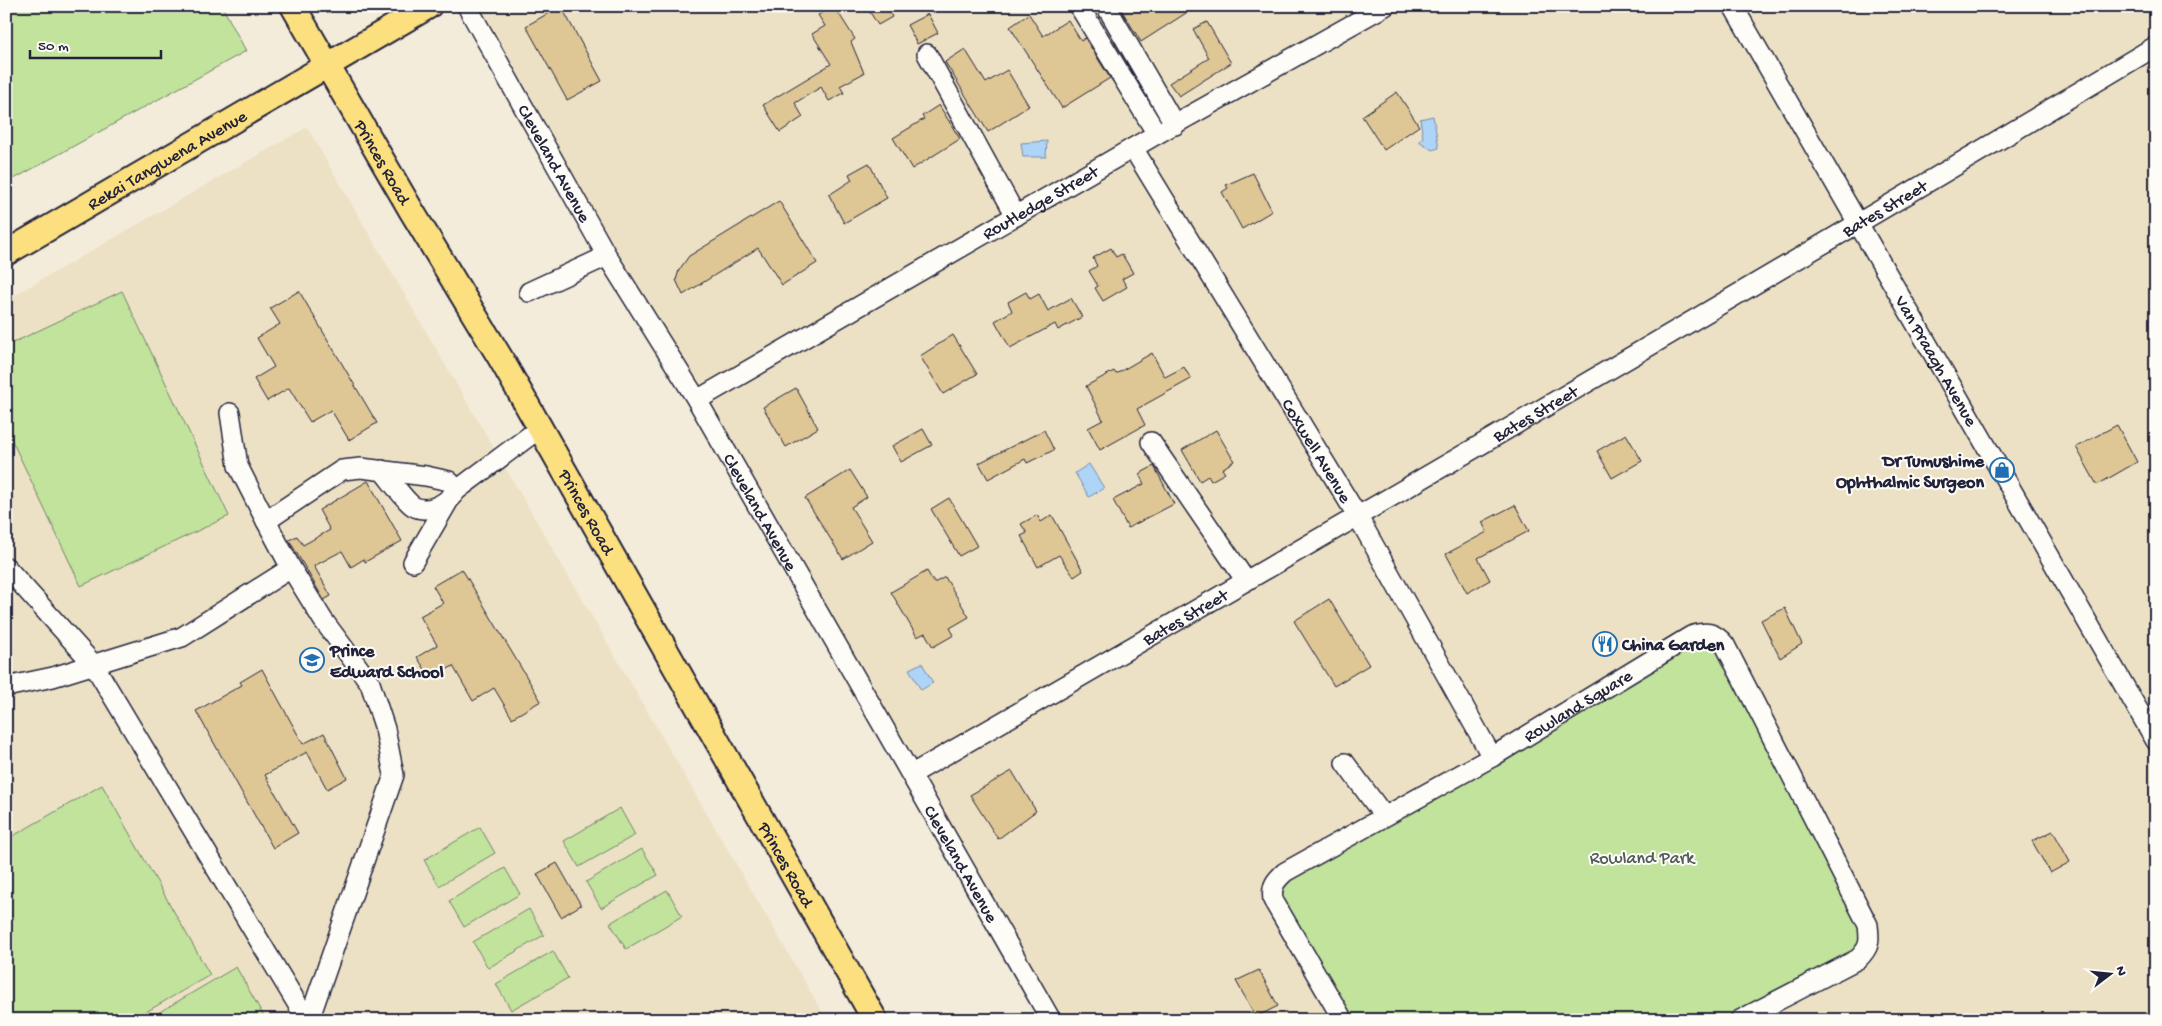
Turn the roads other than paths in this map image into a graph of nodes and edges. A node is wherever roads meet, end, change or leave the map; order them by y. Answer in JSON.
{"nodes":[{"id":1,"x":293,"y":6,"type":"edge"},
{"id":2,"x":429,"y":6,"type":"edge"},
{"id":3,"x":466,"y":6,"type":"edge"},
{"id":4,"x":1079,"y":6,"type":"edge"},
{"id":5,"x":1106,"y":6,"type":"edge"},
{"id":6,"x":1385,"y":6,"type":"edge"},
{"id":7,"x":1733,"y":6,"type":"edge"},
{"id":8,"x":2156,"y":46,"type":"edge"},
{"id":9,"x":927,"y":54,"type":"dead end"},
{"id":10,"x":326,"y":64,"type":"junction"},
{"id":11,"x":1174,"y":125,"type":"junction"},
{"id":12,"x":1157,"y":134,"type":"junction"},
{"id":13,"x":1133,"y":148,"type":"junction"},
{"id":14,"x":1016,"y":216,"type":"junction"},
{"id":15,"x":1859,"y":224,"type":"junction"},
{"id":16,"x":6,"y":253,"type":"edge"},
{"id":17,"x":607,"y":256,"type":"junction"},
{"id":18,"x":529,"y":292,"type":"dead end"},
{"id":19,"x":697,"y":400,"type":"junction"},
{"id":20,"x":230,"y":413,"type":"dead end"},
{"id":21,"x":540,"y":428,"type":"junction"},
{"id":22,"x":1151,"y":442,"type":"dead end"},
{"id":23,"x":382,"y":470,"type":"junction"},
{"id":24,"x":453,"y":495,"type":"junction"},
{"id":25,"x":1358,"y":517,"type":"junction"},
{"id":26,"x":266,"y":521,"type":"junction"},
{"id":27,"x":413,"y":562,"type":"dead end"},
{"id":28,"x":6,"y":567,"type":"edge"},
{"id":29,"x":291,"y":568,"type":"junction"},
{"id":30,"x":1246,"y":582,"type":"junction"},
{"id":31,"x":94,"y":665,"type":"junction"},
{"id":32,"x":6,"y":688,"type":"edge"},
{"id":33,"x":2156,"y":741,"type":"edge"},
{"id":34,"x":1492,"y":757,"type":"junction"},
{"id":35,"x":1345,"y":763,"type":"dead end"},
{"id":36,"x":912,"y":774,"type":"junction"},
{"id":37,"x":1384,"y":816,"type":"junction"},
{"id":38,"x":308,"y":1020,"type":"edge"},
{"id":39,"x":875,"y":1020,"type":"edge"},
{"id":40,"x":1051,"y":1020,"type":"edge"},
{"id":41,"x":1343,"y":1020,"type":"edge"},
{"id":42,"x":1740,"y":1020,"type":"edge"}],
"edges":[{"from":1,"to":10,"type":"main road","name":"Princes Road"},
{"from":2,"to":10,"type":"main road","name":"Rekai Tangwena Avenue"},
{"from":3,"to":17,"type":"street","name":"Cleveland Avenue"},
{"from":4,"to":12,"type":"street"},
{"from":5,"to":11,"type":"street"},
{"from":6,"to":11,"type":"street","name":"Routledge Street"},
{"from":7,"to":15,"type":"street","name":"Van Praagh Avenue"},
{"from":8,"to":15,"type":"street","name":"Bates Street"},
{"from":9,"to":14,"type":"street"},
{"from":10,"to":16,"type":"main road","name":"Rekai Tangwena Avenue"},
{"from":10,"to":21,"type":"main road","name":"Princes Road"},
{"from":11,"to":12,"type":"street","name":"Routledge Street"},
{"from":12,"to":13,"type":"street","name":"Routledge Street"},
{"from":13,"to":14,"type":"street","name":"Routledge Street"},
{"from":13,"to":25,"type":"street","name":"Coxwell Avenue"},
{"from":14,"to":19,"type":"street","name":"Routledge Street"},
{"from":15,"to":25,"type":"street","name":"Bates Street"},
{"from":15,"to":33,"type":"street","name":"Van Praagh Avenue"},
{"from":17,"to":18,"type":"street"},
{"from":17,"to":19,"type":"street","name":"Cleveland Avenue"},
{"from":19,"to":36,"type":"street","name":"Cleveland Avenue"},
{"from":20,"to":26,"type":"street"},
{"from":21,"to":24,"type":"street"},
{"from":21,"to":39,"type":"main road","name":"Princes Road"},
{"from":22,"to":30,"type":"street"},
{"from":23,"to":24,"type":"street"},
{"from":23,"to":24,"type":"street"},
{"from":23,"to":26,"type":"street"},
{"from":24,"to":27,"type":"street"},
{"from":25,"to":30,"type":"street","name":"Bates Street"},
{"from":25,"to":34,"type":"street","name":"Coxwell Avenue"},
{"from":26,"to":29,"type":"street"},
{"from":28,"to":31,"type":"street"},
{"from":29,"to":31,"type":"street"},
{"from":29,"to":38,"type":"street"},
{"from":30,"to":36,"type":"street","name":"Bates Street"},
{"from":31,"to":32,"type":"street"},
{"from":31,"to":38,"type":"street"},
{"from":34,"to":37,"type":"street","name":"Rowland Square"},
{"from":34,"to":42,"type":"street","name":"Rowland Square"},
{"from":35,"to":37,"type":"street"},
{"from":36,"to":40,"type":"street","name":"Cleveland Avenue"},
{"from":37,"to":41,"type":"street","name":"Rowland Square"}]}
